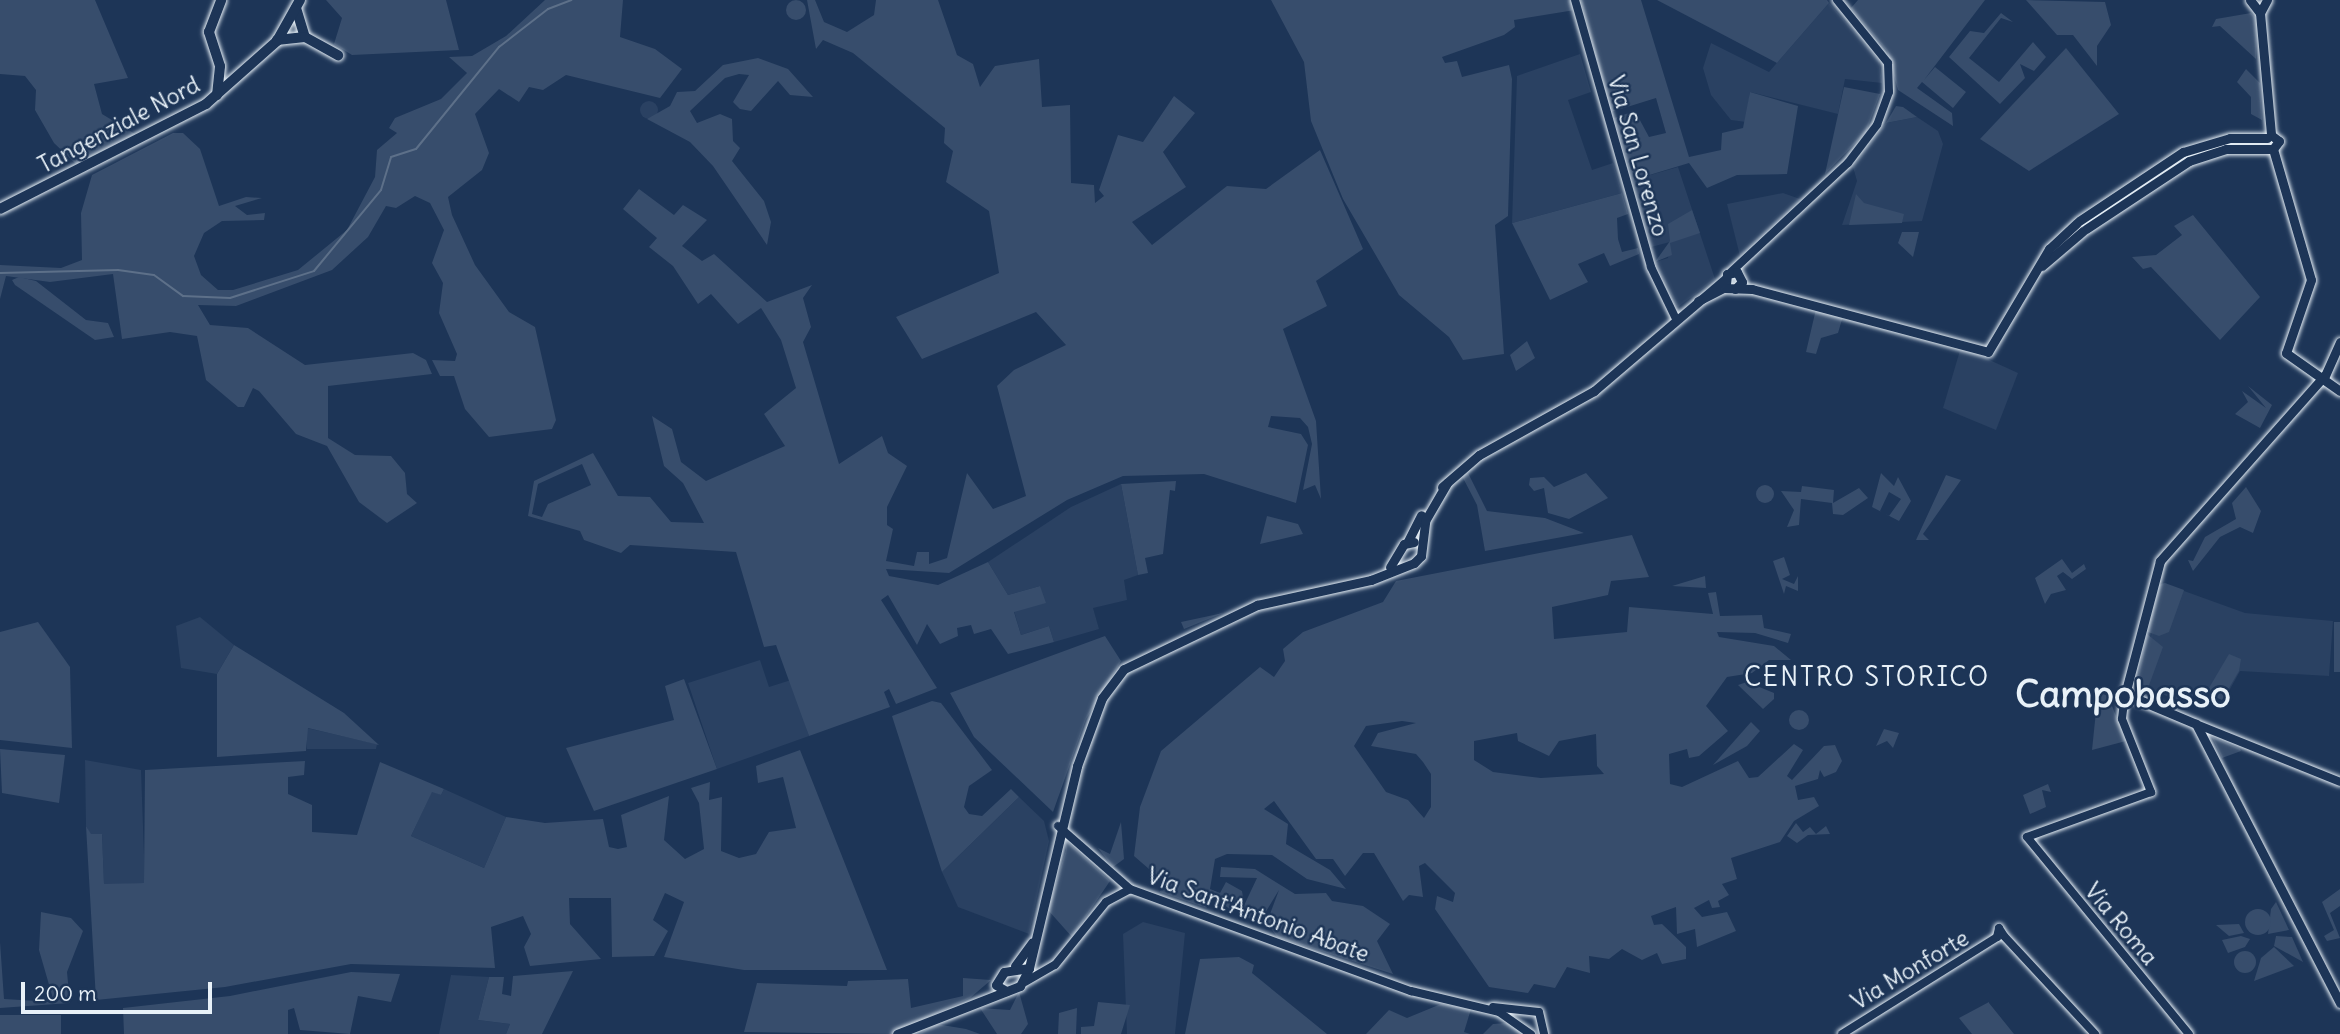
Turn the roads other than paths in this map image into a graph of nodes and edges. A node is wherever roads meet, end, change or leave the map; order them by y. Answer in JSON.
{"nodes":[{"id":1,"x":221,"y":0,"type":"edge"},
{"id":2,"x":1575,"y":0,"type":"edge"},
{"id":3,"x":1837,"y":0,"type":"edge"},
{"id":4,"x":2250,"y":0,"type":"edge"},
{"id":5,"x":2267,"y":0,"type":"edge"},
{"id":6,"x":298,"y":4,"type":"edge"},
{"id":7,"x":2260,"y":13,"type":"junction"},
{"id":8,"x":305,"y":37,"type":"junction"},
{"id":9,"x":277,"y":41,"type":"junction"},
{"id":10,"x":338,"y":55,"type":"dead end"},
{"id":11,"x":220,"y":66,"type":"junction"},
{"id":12,"x":246,"y":72,"type":"junction"},
{"id":13,"x":217,"y":95,"type":"junction"},
{"id":14,"x":2269,"y":142,"type":"junction"},
{"id":15,"x":0,"y":209,"type":"edge"},
{"id":16,"x":1734,"y":280,"type":"junction"},
{"id":17,"x":1676,"y":319,"type":"junction"},
{"id":18,"x":2340,"y":342,"type":"edge"},
{"id":19,"x":2325,"y":375,"type":"junction"},
{"id":20,"x":2340,"y":391,"type":"edge"},
{"id":21,"x":1447,"y":483,"type":"junction"},
{"id":22,"x":1408,"y":541,"type":"junction"},
{"id":23,"x":1420,"y":547,"type":"junction"},
{"id":24,"x":1400,"y":555,"type":"junction"},
{"id":25,"x":1408,"y":563,"type":"junction"},
{"id":26,"x":1385,"y":573,"type":"junction"},
{"id":27,"x":2125,"y":694,"type":"junction"},
{"id":28,"x":2196,"y":724,"type":"junction"},
{"id":29,"x":2340,"y":782,"type":"edge"},
{"id":30,"x":1058,"y":826,"type":"junction"},
{"id":31,"x":1130,"y":889,"type":"junction"},
{"id":32,"x":1037,"y":932,"type":"junction"},
{"id":33,"x":1055,"y":965,"type":"junction"},
{"id":34,"x":1015,"y":966,"type":"junction"},
{"id":35,"x":1030,"y":968,"type":"junction"},
{"id":36,"x":1025,"y":982,"type":"junction"},
{"id":37,"x":996,"y":985,"type":"junction"},
{"id":38,"x":1006,"y":991,"type":"junction"},
{"id":39,"x":973,"y":1003,"type":"junction"},
{"id":40,"x":2340,"y":1003,"type":"edge"},
{"id":41,"x":1476,"y":1007,"type":"junction"},
{"id":42,"x":1531,"y":1010,"type":"junction"},
{"id":43,"x":1544,"y":1030,"type":"edge"},
{"id":44,"x":1528,"y":1031,"type":"edge"},
{"id":45,"x":897,"y":1034,"type":"edge"},
{"id":46,"x":1842,"y":1034,"type":"edge"},
{"id":47,"x":2095,"y":1034,"type":"edge"},
{"id":48,"x":2189,"y":1034,"type":"edge"}],
"edges":[{"from":1,"to":11,"type":"main road"},
{"from":2,"to":17,"type":"street","name":"Via San Lorenzo"},
{"from":3,"to":16,"type":"street"},
{"from":4,"to":7,"type":"main road"},
{"from":5,"to":7,"type":"main road"},
{"from":6,"to":8,"type":"main road"},
{"from":6,"to":9,"type":"main road","name":"Tangenziale Nord"},
{"from":7,"to":14,"type":"main road"},
{"from":8,"to":9,"type":"main road"},
{"from":8,"to":10,"type":"main road"},
{"from":9,"to":12,"type":"main road","name":"Tangenziale Nord"},
{"from":11,"to":12,"type":"main road"},
{"from":11,"to":13,"type":"main road"},
{"from":12,"to":13,"type":"main road","name":"Tangenziale Nord"},
{"from":13,"to":15,"type":"main road","name":"Tangenziale Nord"},
{"from":14,"to":16,"type":"main road"},
{"from":14,"to":19,"type":"main road"},
{"from":16,"to":17,"type":"main road"},
{"from":17,"to":21,"type":"main road"},
{"from":18,"to":19,"type":"main road"},
{"from":19,"to":20,"type":"main road"},
{"from":19,"to":27,"type":"main road"},
{"from":21,"to":22,"type":"main road"},
{"from":21,"to":23,"type":"main road"},
{"from":22,"to":23,"type":"main road"},
{"from":22,"to":24,"type":"main road"},
{"from":23,"to":25,"type":"main road"},
{"from":24,"to":25,"type":"main road"},
{"from":24,"to":26,"type":"main road"},
{"from":25,"to":26,"type":"main road"},
{"from":26,"to":30,"type":"main road"},
{"from":27,"to":28,"type":"main road"},
{"from":27,"to":48,"type":"street","name":"Via Roma"},
{"from":28,"to":29,"type":"street"},
{"from":28,"to":40,"type":"main road"},
{"from":30,"to":31,"type":"street"},
{"from":30,"to":32,"type":"main road"},
{"from":31,"to":33,"type":"street","name":"Via Sant'Antonio Abate"},
{"from":31,"to":41,"type":"street","name":"Via Sant'Antonio Abate"},
{"from":32,"to":34,"type":"main road"},
{"from":32,"to":35,"type":"main road"},
{"from":33,"to":35,"type":"street"},
{"from":33,"to":36,"type":"street","name":"Via Sant'Antonio Abate"},
{"from":34,"to":35,"type":"main road"},
{"from":34,"to":37,"type":"main road"},
{"from":35,"to":36,"type":"main road"},
{"from":36,"to":38,"type":"main road"},
{"from":37,"to":38,"type":"main road"},
{"from":37,"to":39,"type":"main road"},
{"from":38,"to":39,"type":"main road"},
{"from":39,"to":45,"type":"main road"},
{"from":41,"to":42,"type":"street","name":"Via Sant'Antonio Abate"},
{"from":41,"to":44,"type":"street","name":"Via Sant'Antonio Abate"},
{"from":42,"to":43,"type":"street"},
{"from":42,"to":44,"type":"street"},
{"from":43,"to":44,"type":"street"},
{"from":46,"to":47,"type":"street","name":"Via Monforte"}]}
